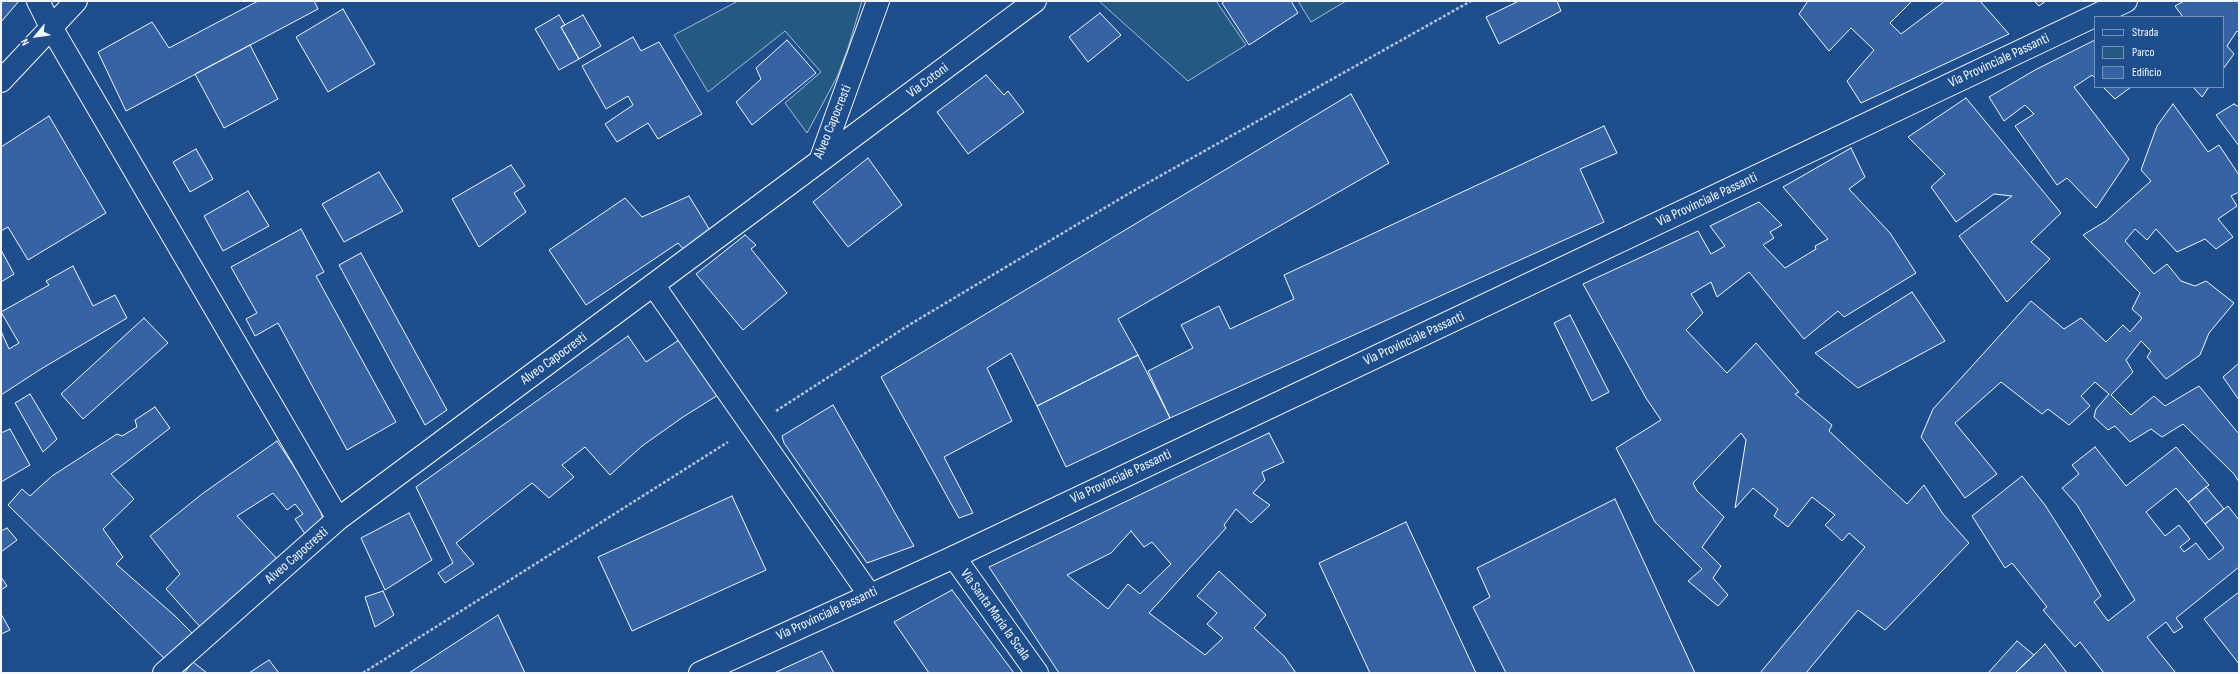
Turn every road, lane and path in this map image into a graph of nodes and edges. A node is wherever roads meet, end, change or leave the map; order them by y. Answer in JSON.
{"nodes":[{"id":1,"x":38,"y":1,"type":"edge"},
{"id":2,"x":76,"y":1,"type":"edge"},
{"id":3,"x":878,"y":1,"type":"edge"},
{"id":4,"x":1035,"y":1,"type":"edge"},
{"id":5,"x":1471,"y":1,"type":"edge"},
{"id":6,"x":2126,"y":1,"type":"edge"},
{"id":7,"x":2094,"y":16,"type":"edge"},
{"id":8,"x":2094,"y":16,"type":"edge"},
{"id":9,"x":51,"y":28,"type":"junction"},
{"id":10,"x":1,"y":81,"type":"edge"},
{"id":11,"x":820,"y":161,"type":"junction"},
{"id":12,"x":654,"y":286,"type":"junction"},
{"id":13,"x":751,"y":427,"type":"junction"},
{"id":14,"x":338,"y":519,"type":"junction"},
{"id":15,"x":954,"y":557,"type":"junction"},
{"id":16,"x":869,"y":594,"type":"junction"},
{"id":17,"x":164,"y":673,"type":"edge"},
{"id":18,"x":363,"y":673,"type":"edge"},
{"id":19,"x":700,"y":673,"type":"edge"},
{"id":20,"x":1037,"y":673,"type":"edge"}],
"edges":[{"from":1,"to":9,"type":"street"},
{"from":2,"to":9,"type":"street"},
{"from":3,"to":11,"type":"street","name":"Alveo Capocresti"},
{"from":4,"to":11,"type":"street","name":"Via Cotoni"},
{"from":5,"to":13,"type":"path"},
{"from":6,"to":7,"type":"street","name":"Via Provinciale Passanti"},
{"from":8,"to":15,"type":"street","name":"Via Provinciale Passanti"},
{"from":9,"to":10,"type":"street"},
{"from":9,"to":14,"type":"street"},
{"from":11,"to":12,"type":"street","name":"Alveo Capocresti"},
{"from":12,"to":13,"type":"street"},
{"from":12,"to":14,"type":"street","name":"Alveo Capocresti"},
{"from":13,"to":16,"type":"street"},
{"from":13,"to":18,"type":"path"},
{"from":14,"to":17,"type":"street","name":"Alveo Capocresti"},
{"from":15,"to":16,"type":"street","name":"Via Provinciale Passanti"},
{"from":15,"to":20,"type":"street","name":"Via Santa Maria la Scala"},
{"from":16,"to":19,"type":"street","name":"Via Provinciale Passanti"}]}
